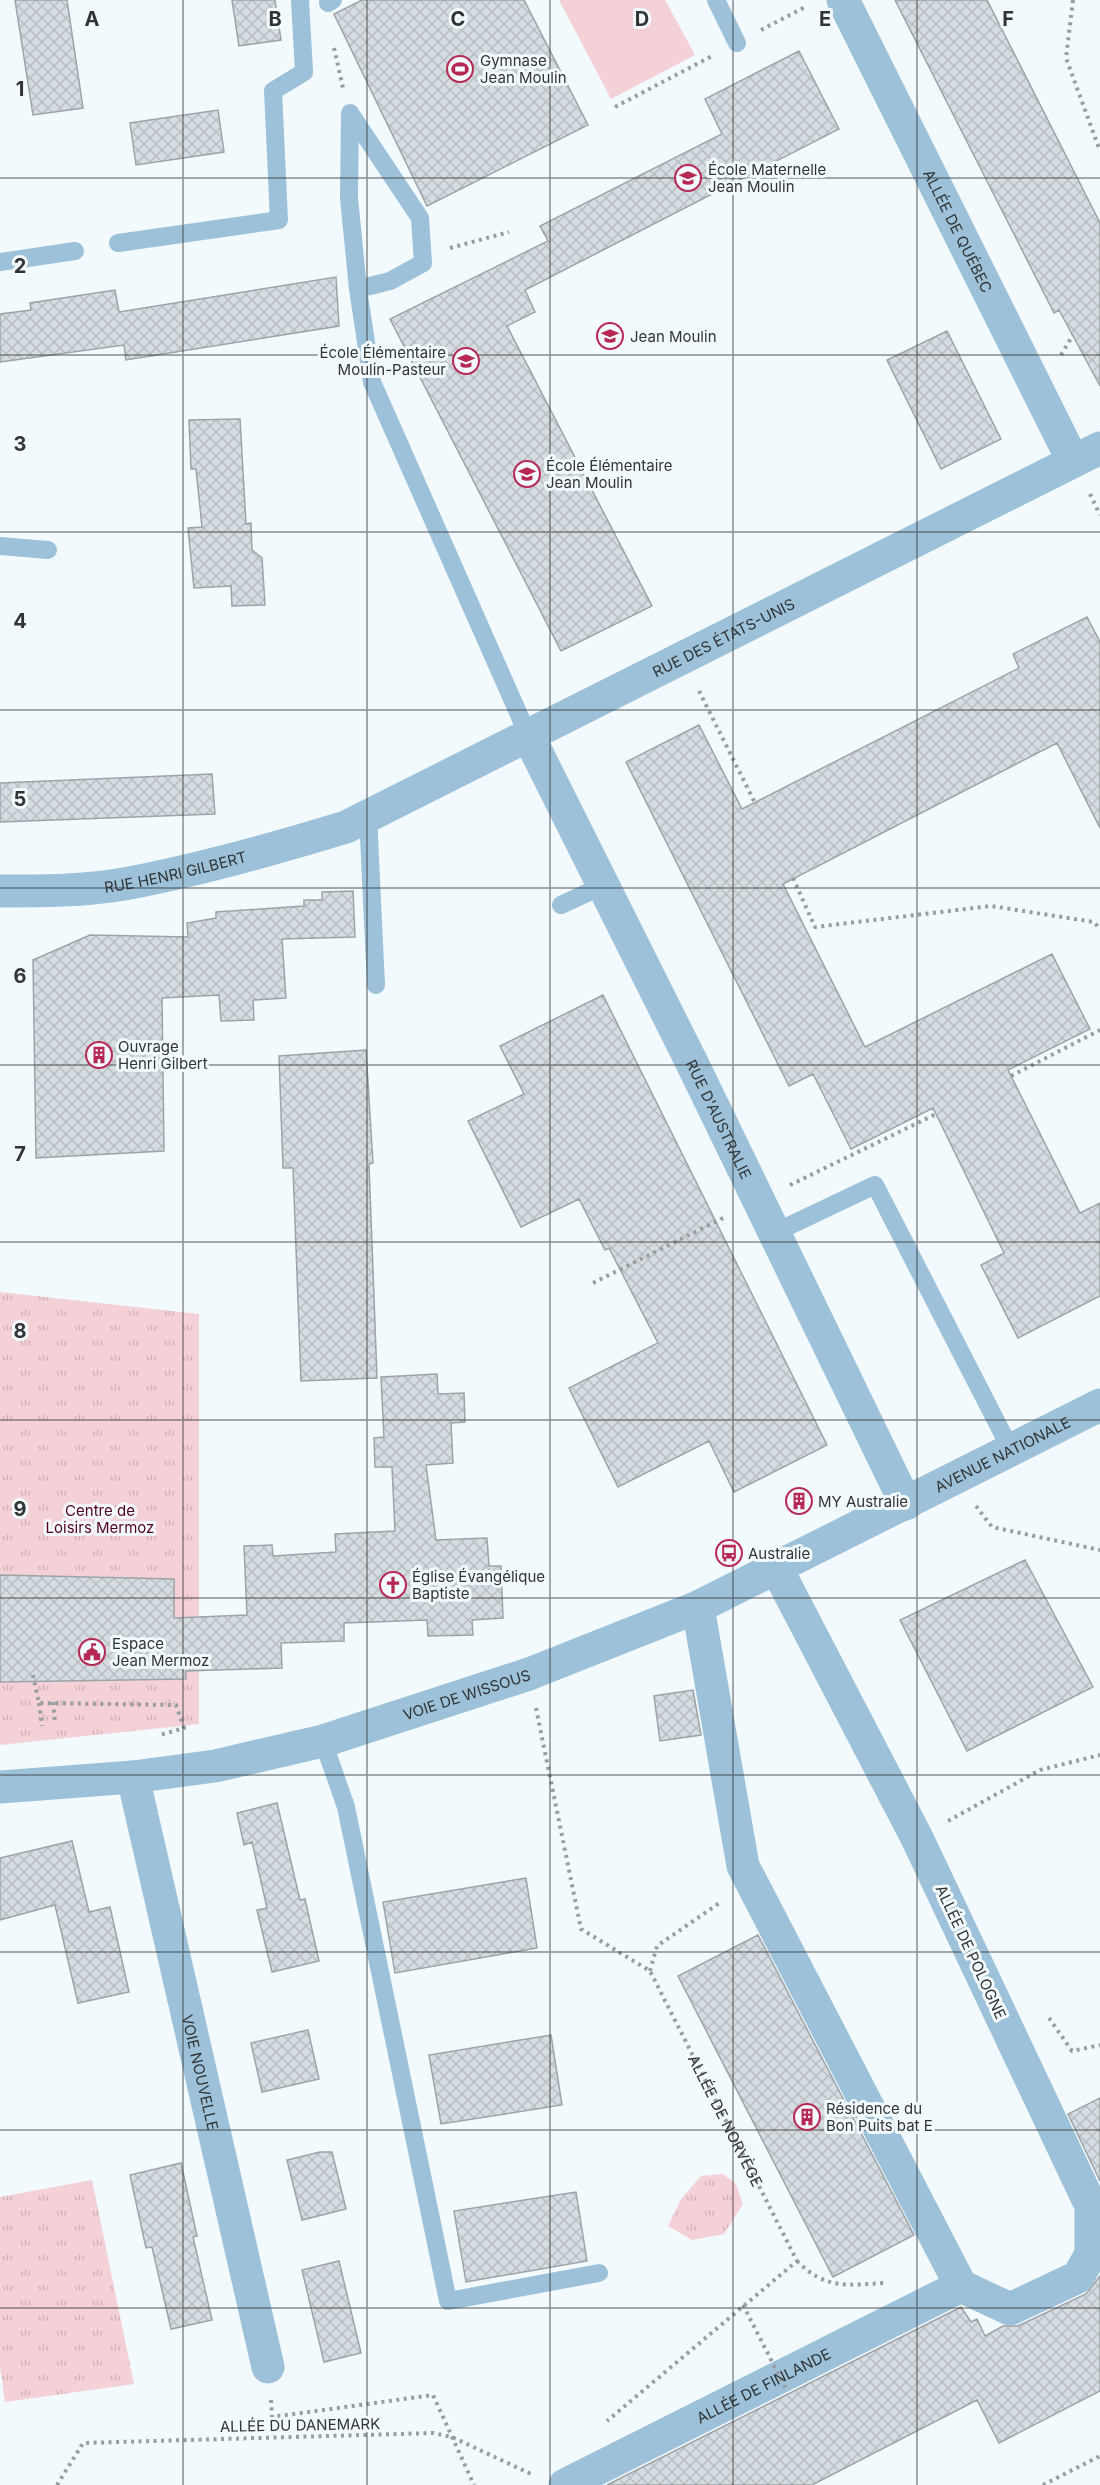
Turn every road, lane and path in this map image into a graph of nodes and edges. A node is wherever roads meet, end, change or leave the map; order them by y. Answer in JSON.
{"nodes":[{"id":1,"x":300,"y":0,"type":"edge"},
{"id":2,"x":716,"y":0,"type":"edge"},
{"id":3,"x":843,"y":0,"type":"edge"},
{"id":4,"x":1073,"y":0,"type":"edge"},
{"id":5,"x":331,"y":2,"type":"edge"},
{"id":6,"x":737,"y":43,"type":"dead end"},
{"id":7,"x":350,"y":114,"type":"junction"},
{"id":8,"x":1100,"y":151,"type":"edge"},
{"id":9,"x":509,"y":232,"type":"dead end"},
{"id":10,"x":118,"y":243,"type":"dead end"},
{"id":11,"x":75,"y":251,"type":"dead end"},
{"id":12,"x":0,"y":262,"type":"edge"},
{"id":13,"x":423,"y":263,"type":"junction"},
{"id":14,"x":358,"y":289,"type":"junction"},
{"id":15,"x":1087,"y":455,"type":"edge"},
{"id":16,"x":0,"y":546,"type":"edge"},
{"id":17,"x":48,"y":550,"type":"dead end"},
{"id":18,"x":683,"y":658,"type":"junction"},
{"id":19,"x":528,"y":735,"type":"junction"},
{"id":20,"x":755,"y":803,"type":"dead end"},
{"id":21,"x":357,"y":822,"type":"junction"},
{"id":22,"x":793,"y":879,"type":"dead end"},
{"id":23,"x":604,"y":885,"type":"junction"},
{"id":24,"x":0,"y":891,"type":"edge"},
{"id":25,"x":561,"y":905,"type":"dead end"},
{"id":26,"x":1100,"y":929,"type":"edge"},
{"id":27,"x":376,"y":985,"type":"dead end"},
{"id":28,"x":1100,"y":1030,"type":"edge"},
{"id":29,"x":1011,"y":1076,"type":"dead end"},
{"id":30,"x":936,"y":1114,"type":"dead end"},
{"id":31,"x":759,"y":1201,"type":"junction"},
{"id":32,"x":774,"y":1233,"type":"junction"},
{"id":33,"x":593,"y":1283,"type":"dead end"},
{"id":34,"x":1100,"y":1406,"type":"edge"},
{"id":35,"x":1011,"y":1450,"type":"junction"},
{"id":36,"x":955,"y":1479,"type":"junction"},
{"id":37,"x":906,"y":1504,"type":"junction"},
{"id":38,"x":1100,"y":1551,"type":"edge"},
{"id":39,"x":777,"y":1569,"type":"junction"},
{"id":40,"x":698,"y":1606,"type":"junction"},
{"id":41,"x":530,"y":1674,"type":"junction"},
{"id":42,"x":33,"y":1675,"type":"dead end"},
{"id":43,"x":53,"y":1702,"type":"junction"},
{"id":44,"x":39,"y":1703,"type":"junction"},
{"id":45,"x":55,"y":1723,"type":"dead end"},
{"id":46,"x":42,"y":1726,"type":"dead end"},
{"id":47,"x":155,"y":1736,"type":"dead end"},
{"id":48,"x":323,"y":1741,"type":"junction"},
{"id":49,"x":1100,"y":1755,"type":"edge"},
{"id":50,"x":133,"y":1777,"type":"junction"},
{"id":51,"x":0,"y":1787,"type":"edge"},
{"id":52,"x":917,"y":1838,"type":"junction"},
{"id":53,"x":754,"y":1886,"type":"junction"},
{"id":54,"x":650,"y":1971,"type":"junction"},
{"id":55,"x":1048,"y":2018,"type":"dead end"},
{"id":56,"x":1100,"y":2045,"type":"edge"},
{"id":57,"x":797,"y":2261,"type":"junction"},
{"id":58,"x":599,"y":2273,"type":"dead end"},
{"id":59,"x":889,"y":2283,"type":"dead end"},
{"id":60,"x":961,"y":2286,"type":"junction"},
{"id":61,"x":743,"y":2305,"type":"junction"},
{"id":62,"x":268,"y":2367,"type":"dead end"},
{"id":63,"x":786,"y":2389,"type":"dead end"},
{"id":64,"x":272,"y":2417,"type":"dead end"},
{"id":65,"x":603,"y":2424,"type":"dead end"},
{"id":66,"x":452,"y":2436,"type":"junction"},
{"id":67,"x":1100,"y":2456,"type":"edge"},
{"id":68,"x":553,"y":2482,"type":"edge"},
{"id":69,"x":57,"y":2485,"type":"edge"},
{"id":70,"x":474,"y":2485,"type":"edge"},
{"id":71,"x":1043,"y":2485,"type":"edge"}],
"edges":[{"from":1,"to":10,"type":"lane"},
{"from":2,"to":6,"type":"lane"},
{"from":3,"to":15,"type":"street","name":"ALLÉE DE QUÉBEC"},
{"from":4,"to":8,"type":"path"},
{"from":5,"to":7,"type":"path"},
{"from":7,"to":13,"type":"lane"},
{"from":7,"to":14,"type":"lane"},
{"from":9,"to":13,"type":"path"},
{"from":11,"to":12,"type":"lane"},
{"from":13,"to":14,"type":"lane"},
{"from":14,"to":19,"type":"lane"},
{"from":15,"to":18,"type":"street","name":"RUE DES ÉTATS-UNIS"},
{"from":16,"to":17,"type":"lane"},
{"from":18,"to":19,"type":"street","name":"RUE DES ÉTATS-UNIS"},
{"from":18,"to":20,"type":"path"},
{"from":19,"to":21,"type":"street","name":"RUE DES ÉTATS-UNIS"},
{"from":19,"to":23,"type":"street","name":"RUE D'AUSTRALIE"},
{"from":21,"to":24,"type":"street","name":"RUE HENRI GILBERT"},
{"from":21,"to":27,"type":"lane"},
{"from":22,"to":26,"type":"path"},
{"from":23,"to":25,"type":"lane"},
{"from":23,"to":31,"type":"street","name":"RUE D'AUSTRALIE"},
{"from":28,"to":29,"type":"path"},
{"from":30,"to":31,"type":"path"},
{"from":31,"to":32,"type":"street","name":"RUE D'AUSTRALIE"},
{"from":31,"to":33,"type":"path"},
{"from":32,"to":35,"type":"lane"},
{"from":32,"to":37,"type":"street","name":"RUE D'AUSTRALIE"},
{"from":34,"to":35,"type":"street","name":"AVENUE NATIONALE"},
{"from":35,"to":36,"type":"street","name":"AVENUE NATIONALE"},
{"from":36,"to":37,"type":"street","name":"AVENUE NATIONALE"},
{"from":36,"to":38,"type":"path"},
{"from":37,"to":39,"type":"street","name":"VOIE DE WISSOUS"},
{"from":39,"to":40,"type":"street","name":"VOIE DE WISSOUS"},
{"from":39,"to":52,"type":"street","name":"ALLÉE DE POLOGNE"},
{"from":40,"to":41,"type":"street","name":"VOIE DE WISSOUS"},
{"from":40,"to":53,"type":"street"},
{"from":41,"to":48,"type":"street","name":"VOIE DE WISSOUS"},
{"from":41,"to":54,"type":"path"},
{"from":42,"to":44,"type":"path"},
{"from":43,"to":44,"type":"path"},
{"from":43,"to":45,"type":"path"},
{"from":43,"to":47,"type":"path"},
{"from":44,"to":46,"type":"path"},
{"from":48,"to":50,"type":"street","name":"VOIE DE WISSOUS"},
{"from":48,"to":58,"type":"lane"},
{"from":49,"to":52,"type":"path"},
{"from":50,"to":51,"type":"street","name":"VOIE DE WISSOUS"},
{"from":50,"to":62,"type":"street","name":"VOIE NOUVELLE"},
{"from":52,"to":60,"type":"street","name":"ALLÉE DE POLOGNE"},
{"from":53,"to":54,"type":"path"},
{"from":53,"to":60,"type":"street"},
{"from":54,"to":57,"type":"path","name":"ALLÉE DE NORVÈGE"},
{"from":55,"to":56,"type":"path"},
{"from":57,"to":59,"type":"path"},
{"from":57,"to":61,"type":"path"},
{"from":60,"to":68,"type":"street","name":"ALLÉE DE FINLANDE"},
{"from":61,"to":63,"type":"path","bridge":true},
{"from":61,"to":65,"type":"path"},
{"from":64,"to":66,"type":"path"},
{"from":66,"to":68,"type":"path","name":"ALLÉE DU DANEMARK"},
{"from":66,"to":69,"type":"path","name":"ALLÉE DU DANEMARK"},
{"from":66,"to":70,"type":"path"},
{"from":67,"to":71,"type":"path"}]}
